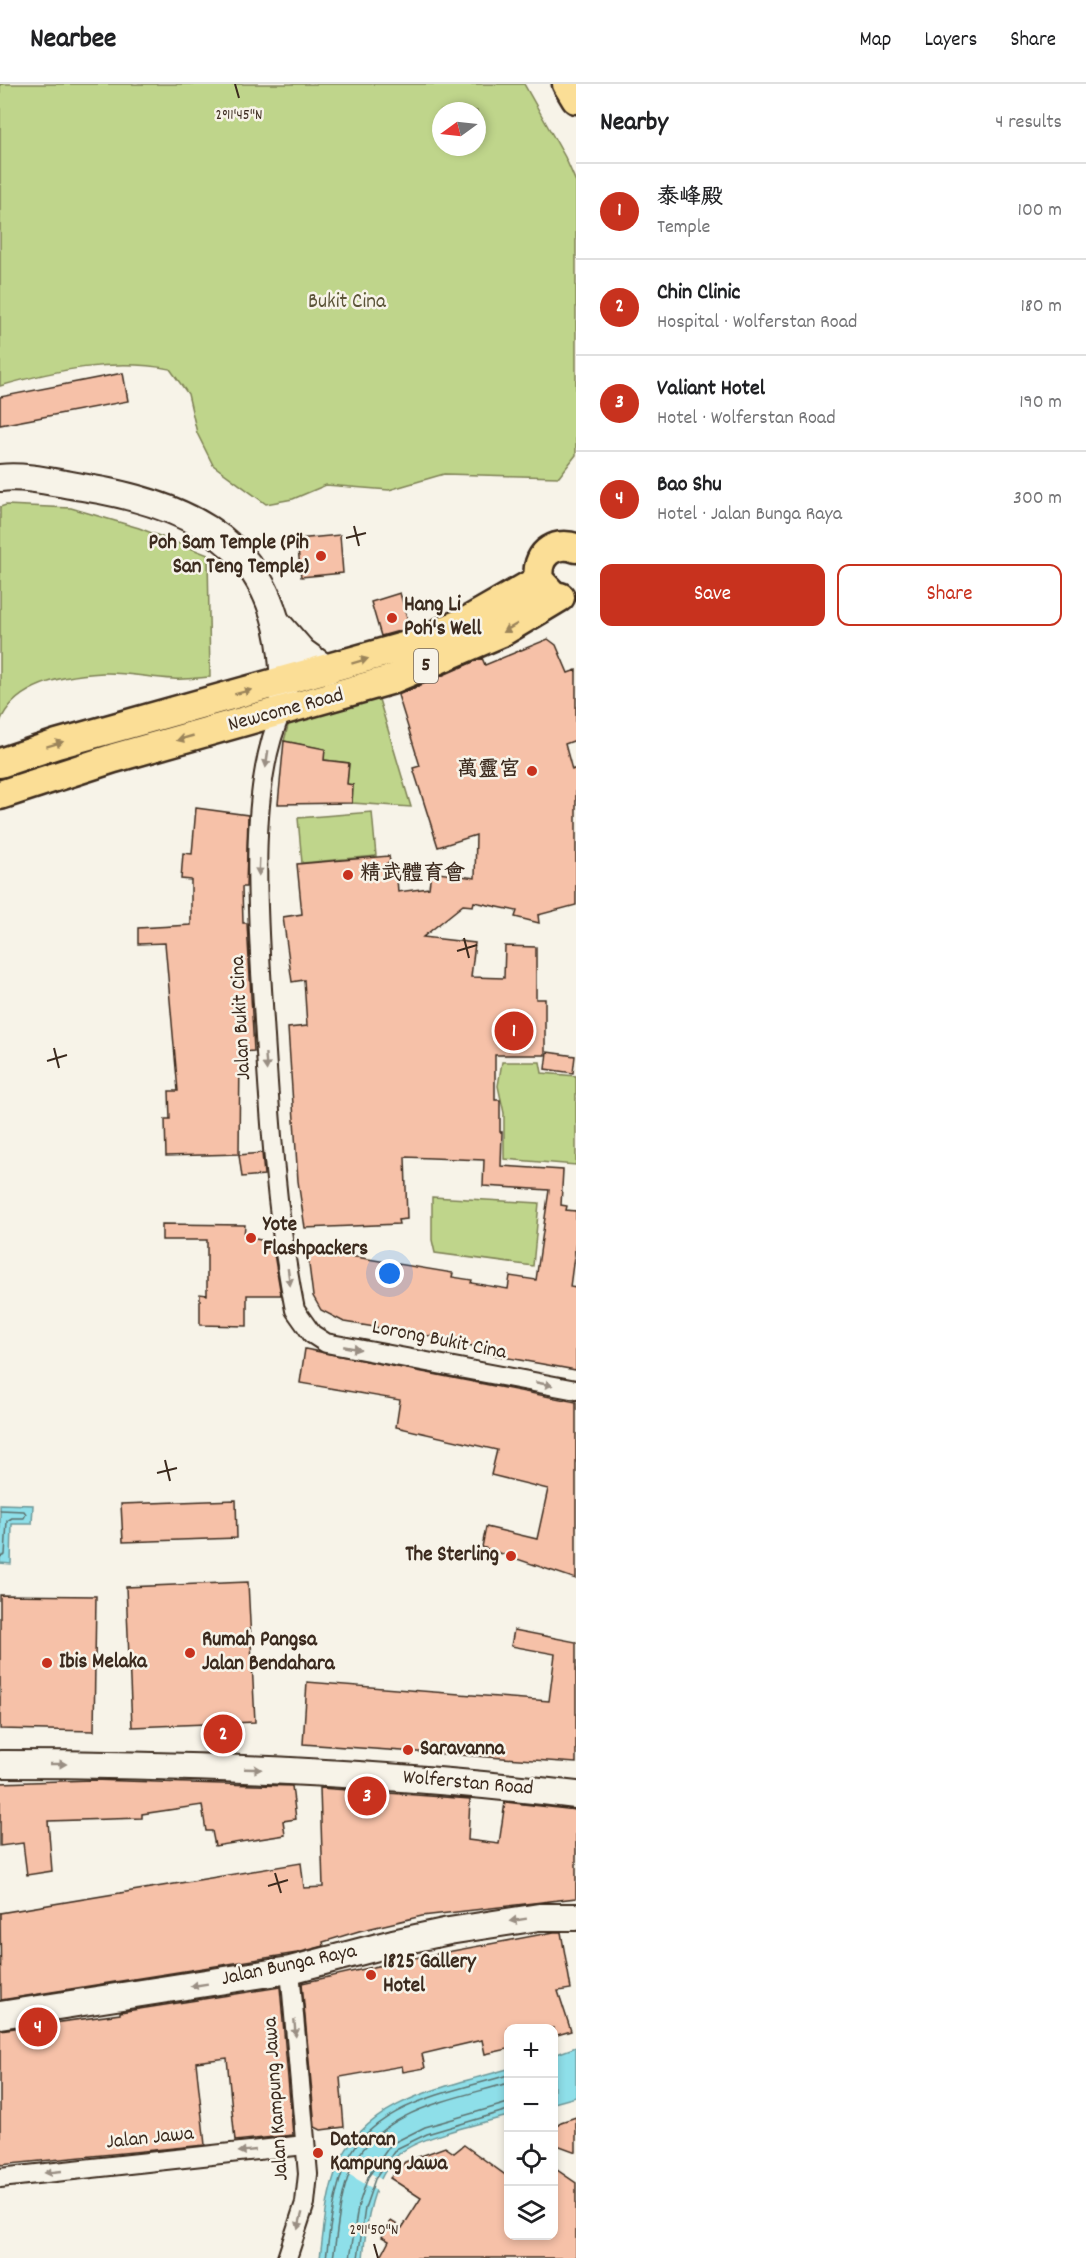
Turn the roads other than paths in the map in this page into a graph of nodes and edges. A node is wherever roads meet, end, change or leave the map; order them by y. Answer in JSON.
{"nodes":[{"id":1,"x":567,"y":84,"type":"edge"},
{"id":2,"x":576,"y":99,"type":"edge"},
{"id":3,"x":0,"y":478,"type":"edge"},
{"id":4,"x":576,"y":525,"type":"edge"},
{"id":5,"x":563,"y":548,"type":"edge"},
{"id":6,"x":558,"y":590,"type":"edge"},
{"id":7,"x":276,"y":621,"type":"junction"},
{"id":8,"x":328,"y":670,"type":"junction"},
{"id":9,"x":284,"y":681,"type":"junction"},
{"id":10,"x":282,"y":711,"type":"junction"},
{"id":11,"x":0,"y":763,"type":"edge"},
{"id":12,"x":0,"y":795,"type":"edge"},
{"id":13,"x":302,"y":1322,"type":"joint"},
{"id":14,"x":576,"y":1390,"type":"edge"},
{"id":15,"x":0,"y":1764,"type":"edge"},
{"id":16,"x":576,"y":1795,"type":"edge"},
{"id":17,"x":569,"y":1915,"type":"edge"},
{"id":18,"x":290,"y":1970,"type":"junction"},
{"id":19,"x":0,"y":2015,"type":"edge"},
{"id":20,"x":305,"y":2145,"type":"junction"},
{"id":21,"x":0,"y":2178,"type":"edge"},
{"id":22,"x":287,"y":2258,"type":"edge"}],
"edges":[{"from":1,"to":2,"type":"main road"},
{"from":3,"to":7,"type":"main road"},
{"from":4,"to":5,"type":"main road"},
{"from":5,"to":6,"type":"main road"},
{"from":8,"to":6,"type":"main road","name":"Newcome Road","number":"5","one_way":true},
{"from":6,"to":10,"type":"main road","name":"Newcome Road","number":"5","one_way":true},
{"from":7,"to":8,"type":"main road"},
{"from":7,"to":9,"type":"main road"},
{"from":8,"to":9,"type":"main road","name":"Newcome Road","number":"5"},
{"from":9,"to":10,"type":"main road"},
{"from":11,"to":9,"type":"main road","name":"Newcome Road","number":"5","one_way":true},
{"from":10,"to":12,"type":"main road","name":"Newcome Road","number":"5","one_way":true},
{"from":10,"to":13,"type":"street","name":"Jalan Bukit Cina","one_way":true},
{"from":13,"to":14,"type":"street","name":"Lorong Bukit Cina","one_way":true},
{"from":15,"to":16,"type":"main road","name":"Wolferstan Road","one_way":true},
{"from":17,"to":18,"type":"main road","name":"Jalan Bunga Raya","one_way":true},
{"from":18,"to":19,"type":"main road","name":"Jalan Bunga Raya","one_way":true},
{"from":18,"to":20,"type":"street","name":"Jalan Kampung Jawa","one_way":true},
{"from":20,"to":21,"type":"street","name":"Jalan Jawa","one_way":true},
{"from":20,"to":22,"type":"street","name":"Jalan Kampung Jawa","one_way":true}]}
